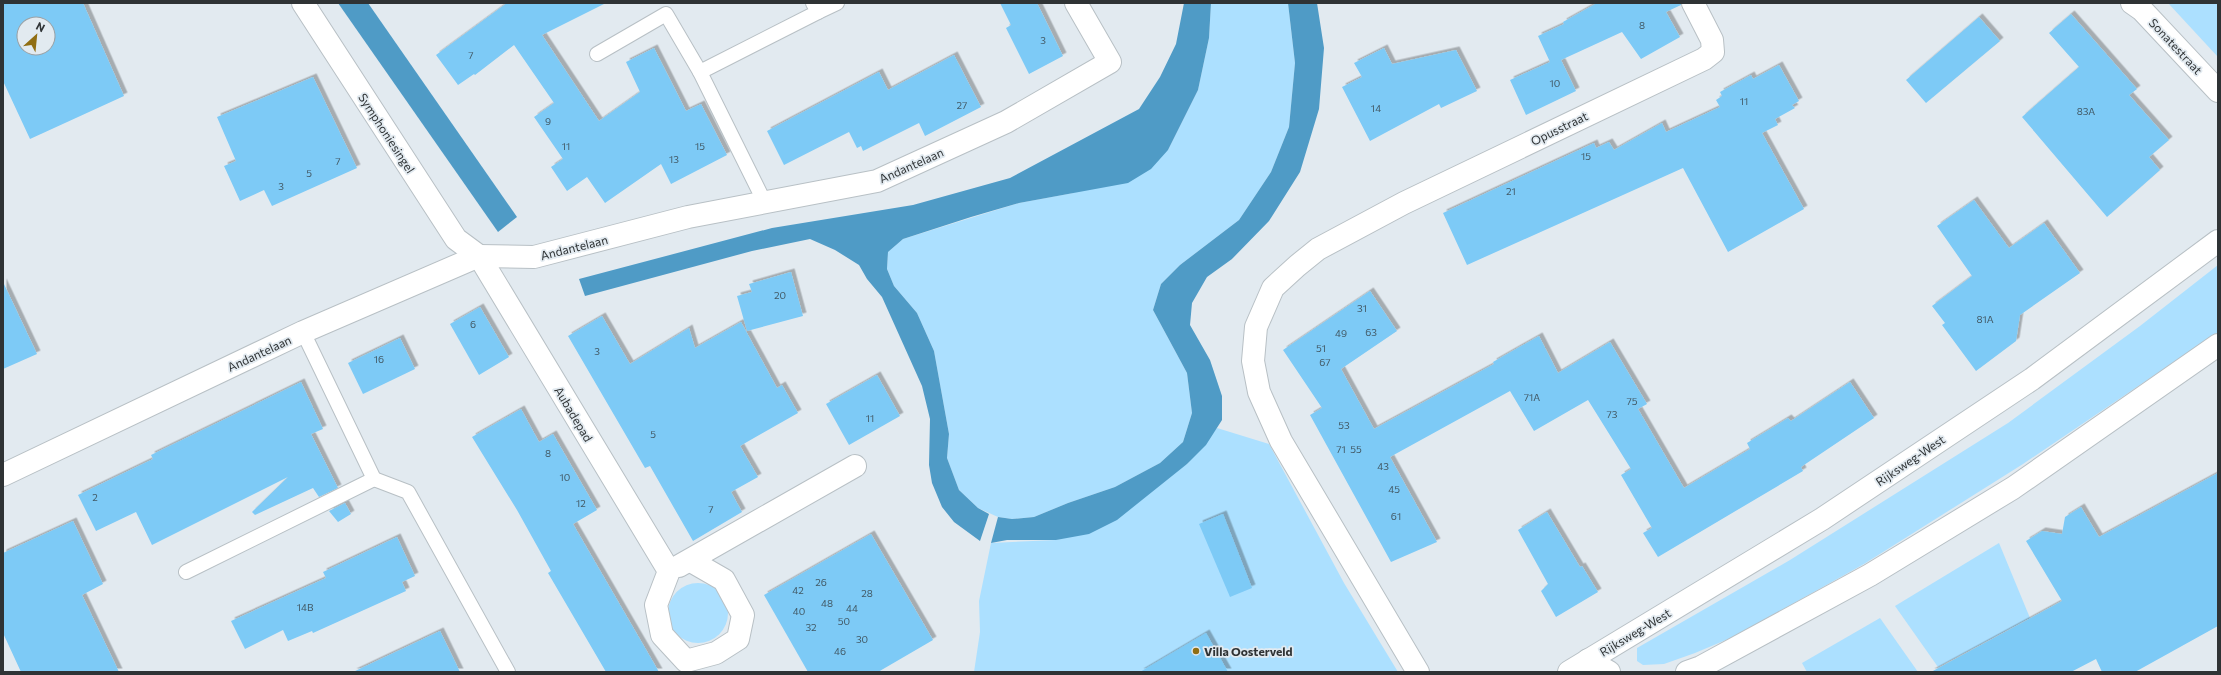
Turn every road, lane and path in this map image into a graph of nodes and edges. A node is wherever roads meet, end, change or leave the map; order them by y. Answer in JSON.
{"nodes":[{"id":1,"x":303,"y":3,"type":"edge"},
{"id":2,"x":837,"y":3,"type":"edge"},
{"id":3,"x":1076,"y":3,"type":"edge"},
{"id":4,"x":1693,"y":3,"type":"edge"},
{"id":5,"x":2132,"y":3,"type":"edge"},
{"id":6,"x":816,"y":8,"type":"edge"},
{"id":7,"x":597,"y":54,"type":"dead end"},
{"id":8,"x":700,"y":72,"type":"junction"},
{"id":9,"x":2218,"y":91,"type":"edge"},
{"id":10,"x":765,"y":203,"type":"junction"},
{"id":11,"x":2218,"y":241,"type":"edge"},
{"id":12,"x":479,"y":256,"type":"junction"},
{"id":13,"x":303,"y":332,"type":"junction"},
{"id":14,"x":2218,"y":345,"type":"edge"},
{"id":15,"x":855,"y":466,"type":"dead end"},
{"id":16,"x":3,"y":475,"type":"edge"},
{"id":17,"x":374,"y":479,"type":"junction"},
{"id":18,"x":691,"y":561,"type":"junction"},
{"id":19,"x":669,"y":571,"type":"junction"},
{"id":20,"x":186,"y":572,"type":"dead end"},
{"id":21,"x":1588,"y":660,"type":"junction"},
{"id":22,"x":508,"y":672,"type":"edge"},
{"id":23,"x":1418,"y":672,"type":"edge"},
{"id":24,"x":1569,"y":672,"type":"edge"},
{"id":25,"x":1609,"y":672,"type":"edge"},
{"id":26,"x":1688,"y":672,"type":"edge"}],
"edges":[{"from":1,"to":12,"type":"street","name":"Symphoniesingel"},
{"from":2,"to":6,"type":"lane"},
{"from":3,"to":10,"type":"street","name":"Andantelaan"},
{"from":4,"to":23,"type":"street","name":"Opusstraat"},
{"from":5,"to":9,"type":"street","name":"Sonatestraat"},
{"from":6,"to":8,"type":"lane"},
{"from":7,"to":8,"type":"lane"},
{"from":8,"to":10,"type":"lane"},
{"from":10,"to":12,"type":"street","name":"Andantelaan"},
{"from":11,"to":21,"type":"street","name":"Rijksweg-West"},
{"from":12,"to":13,"type":"street","name":"Andantelaan"},
{"from":12,"to":19,"type":"street","name":"Aubadepad"},
{"from":13,"to":16,"type":"street","name":"Andantelaan"},
{"from":13,"to":17,"type":"lane"},
{"from":14,"to":26,"type":"street"},
{"from":15,"to":18,"type":"street"},
{"from":17,"to":20,"type":"lane"},
{"from":17,"to":22,"type":"lane"},
{"from":18,"to":19,"type":"street"},
{"from":18,"to":19,"type":"street"},
{"from":21,"to":24,"type":"street","name":"Rijksweg-West"},
{"from":21,"to":25,"type":"street","name":"Rijksweg-West"}]}
